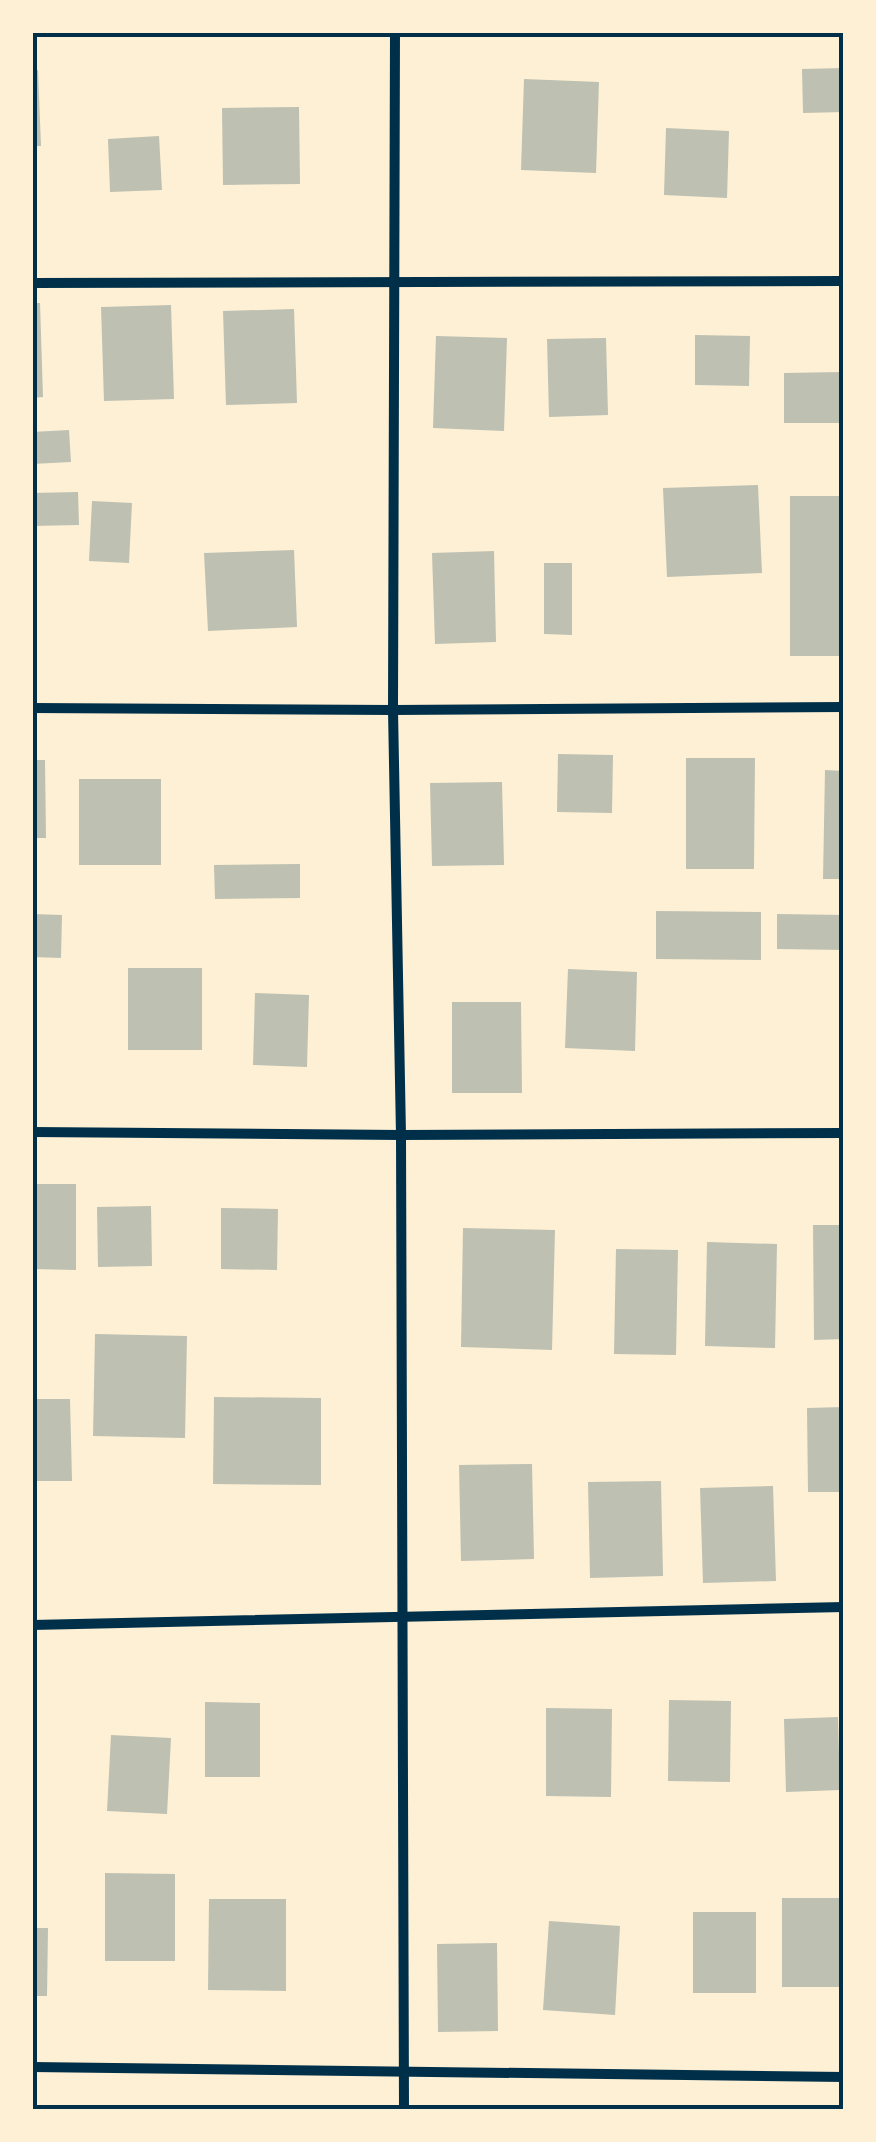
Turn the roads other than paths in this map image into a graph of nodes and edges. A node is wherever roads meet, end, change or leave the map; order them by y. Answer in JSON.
{"nodes":[{"id":1,"x":395,"y":32,"type":"edge"},
{"id":2,"x":844,"y":280,"type":"edge"},
{"id":3,"x":394,"y":282,"type":"junction"},
{"id":4,"x":32,"y":283,"type":"edge"},
{"id":5,"x":844,"y":707,"type":"edge"},
{"id":6,"x":32,"y":708,"type":"edge"},
{"id":7,"x":393,"y":710,"type":"junction"},
{"id":8,"x":32,"y":1132,"type":"edge"},
{"id":9,"x":844,"y":1133,"type":"edge"},
{"id":10,"x":401,"y":1135,"type":"junction"},
{"id":11,"x":844,"y":1607,"type":"edge"},
{"id":12,"x":403,"y":1615,"type":"junction"},
{"id":13,"x":32,"y":1625,"type":"edge"},
{"id":14,"x":32,"y":2067,"type":"edge"},
{"id":15,"x":404,"y":2072,"type":"junction"},
{"id":16,"x":844,"y":2077,"type":"edge"},
{"id":17,"x":404,"y":2110,"type":"edge"}],
"edges":[{"from":1,"to":3,"type":"street"},
{"from":2,"to":3,"type":"street"},
{"from":3,"to":4,"type":"street"},
{"from":3,"to":7,"type":"street"},
{"from":5,"to":7,"type":"street"},
{"from":6,"to":7,"type":"street"},
{"from":7,"to":10,"type":"street"},
{"from":8,"to":10,"type":"street"},
{"from":9,"to":10,"type":"street"},
{"from":10,"to":12,"type":"street"},
{"from":11,"to":12,"type":"street"},
{"from":12,"to":13,"type":"street"},
{"from":12,"to":15,"type":"street"},
{"from":14,"to":15,"type":"street"},
{"from":15,"to":16,"type":"street"},
{"from":15,"to":17,"type":"street"}]}
